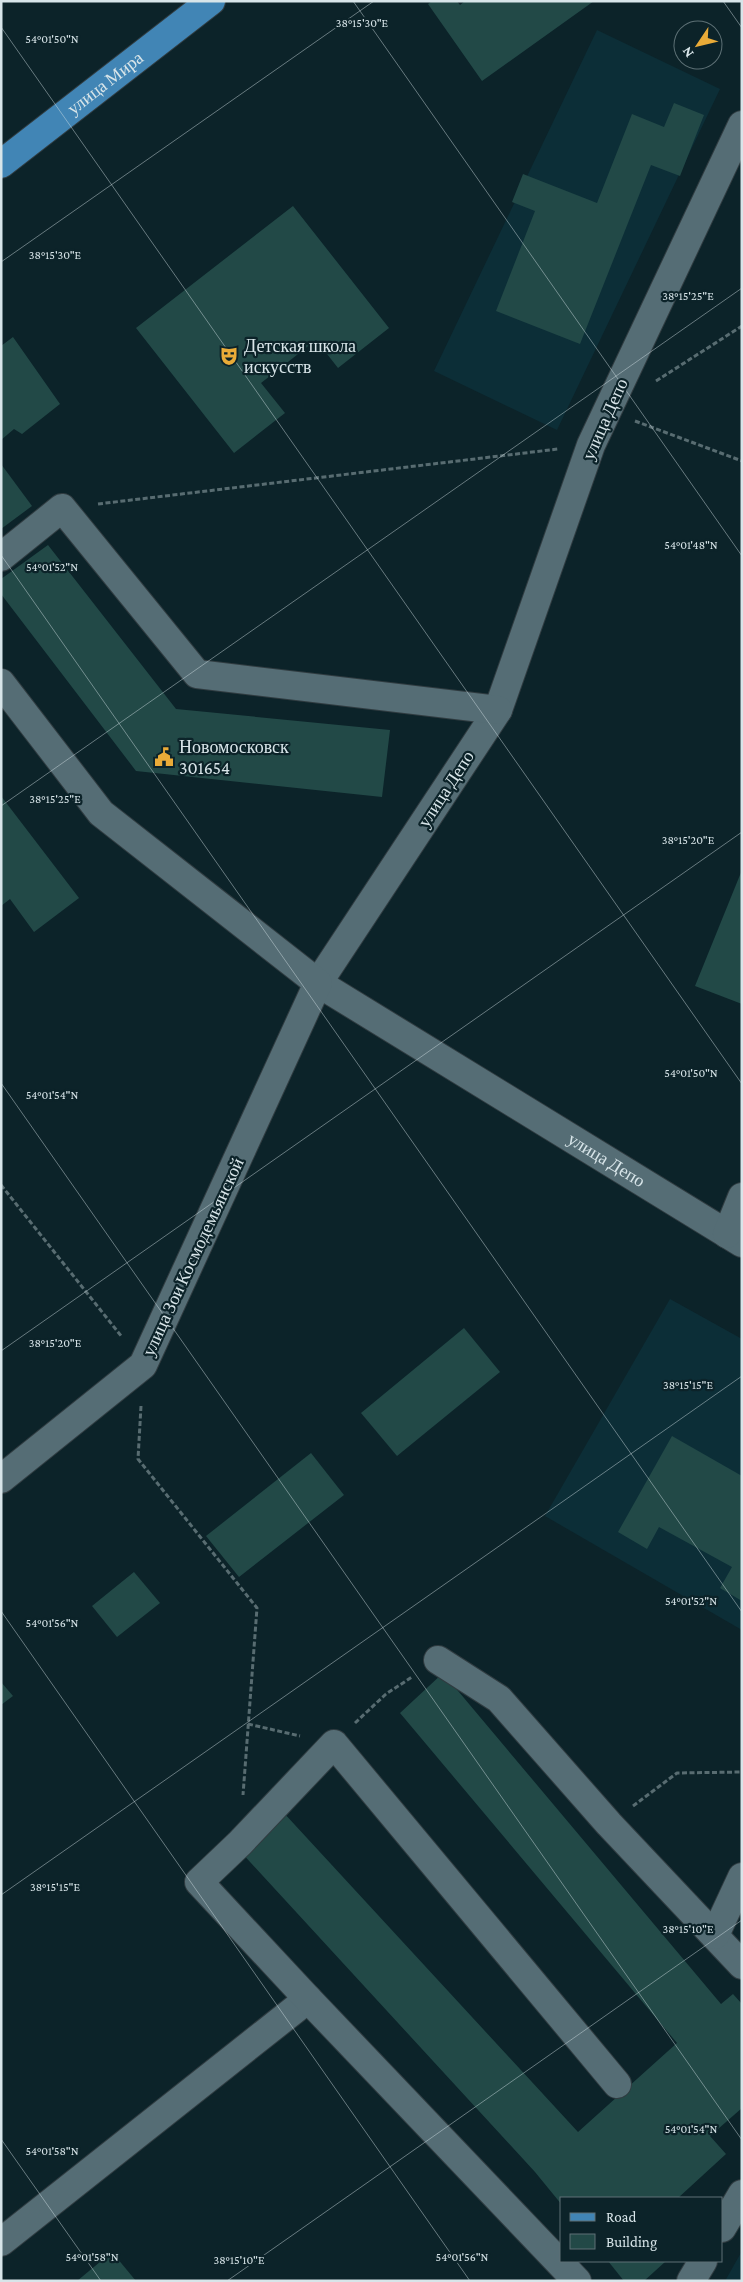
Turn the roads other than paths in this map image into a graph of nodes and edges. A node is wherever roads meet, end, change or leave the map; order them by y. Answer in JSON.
{"nodes":[{"id":1,"x":211,"y":1,"type":"edge"},
{"id":2,"x":742,"y":125,"type":"edge"},
{"id":3,"x":1,"y":164,"type":"edge"},
{"id":4,"x":1,"y":557,"type":"edge"},
{"id":5,"x":1,"y":683,"type":"edge"},
{"id":6,"x":498,"y":710,"type":"junction"},
{"id":7,"x":318,"y":983,"type":"junction"},
{"id":8,"x":742,"y":1197,"type":"edge"},
{"id":9,"x":734,"y":1239,"type":"edge"},
{"id":10,"x":1,"y":1479,"type":"edge"},
{"id":11,"x":438,"y":1660,"type":"road end"},
{"id":12,"x":742,"y":1876,"type":"edge"},
{"id":13,"x":715,"y":1935,"type":"junction"},
{"id":14,"x":742,"y":1965,"type":"edge"},
{"id":15,"x":308,"y":1999,"type":"junction"},
{"id":16,"x":617,"y":2084,"type":"dead end"},
{"id":17,"x":742,"y":2194,"type":"edge"},
{"id":18,"x":723,"y":2226,"type":"edge"},
{"id":19,"x":1,"y":2242,"type":"edge"},
{"id":20,"x":702,"y":2262,"type":"edge"},
{"id":21,"x":577,"y":2281,"type":"edge"},
{"id":22,"x":691,"y":2281,"type":"edge"}],
"edges":[{"from":1,"to":3,"type":"main road","name":"улица Мира"},
{"from":2,"to":6,"type":"street","name":"улица Депо"},
{"from":4,"to":6,"type":"street"},
{"from":5,"to":7,"type":"street"},
{"from":6,"to":7,"type":"street","name":"улица Депо"},
{"from":7,"to":9,"type":"street","name":"улица Депо"},
{"from":7,"to":10,"type":"street","name":"улица Зои Космодемьянской"},
{"from":8,"to":9,"type":"street"},
{"from":11,"to":13,"type":"street"},
{"from":12,"to":13,"type":"street"},
{"from":13,"to":14,"type":"street"},
{"from":15,"to":16,"type":"street"},
{"from":15,"to":19,"type":"street"},
{"from":15,"to":21,"type":"street"},
{"from":17,"to":18,"type":"street"},
{"from":20,"to":22,"type":"street"}]}
